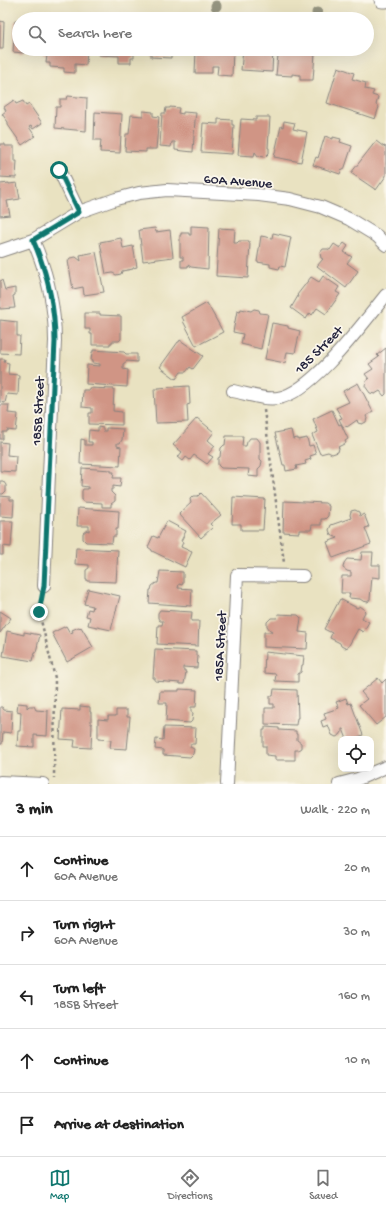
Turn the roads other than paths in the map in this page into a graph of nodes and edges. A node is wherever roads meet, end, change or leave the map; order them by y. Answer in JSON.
{"nodes":[{"id":1,"x":382,"y":0,"type":"edge"},
{"id":2,"x":386,"y":0,"type":"edge"},
{"id":3,"x":59,"y":170,"type":"dead end"},
{"id":4,"x":79,"y":212,"type":"junction"},
{"id":5,"x":33,"y":240,"type":"junction"},
{"id":6,"x":386,"y":245,"type":"edge"},
{"id":7,"x":0,"y":251,"type":"edge"},
{"id":8,"x":386,"y":295,"type":"edge"},
{"id":9,"x":233,"y":391,"type":"dead end"},
{"id":10,"x":303,"y":576,"type":"dead end"},
{"id":11,"x":44,"y":586,"type":"road end"},
{"id":12,"x":386,"y":767,"type":"edge"},
{"id":13,"x":0,"y":782,"type":"edge"},
{"id":14,"x":43,"y":784,"type":"edge"},
{"id":15,"x":227,"y":784,"type":"edge"},
{"id":16,"x":339,"y":784,"type":"edge"}],
"edges":[{"from":1,"to":2,"type":"street"},
{"from":3,"to":4,"type":"street"},
{"from":4,"to":5,"type":"street","name":"60A Avenue"},
{"from":4,"to":6,"type":"street","name":"60A Avenue"},
{"from":5,"to":7,"type":"street","name":"60A Avenue"},
{"from":5,"to":11,"type":"street","name":"185B Street"},
{"from":8,"to":9,"type":"street","name":"185 Street"},
{"from":10,"to":15,"type":"street","name":"185A Street"},
{"from":12,"to":16,"type":"street"},
{"from":13,"to":14,"type":"street"}]}
